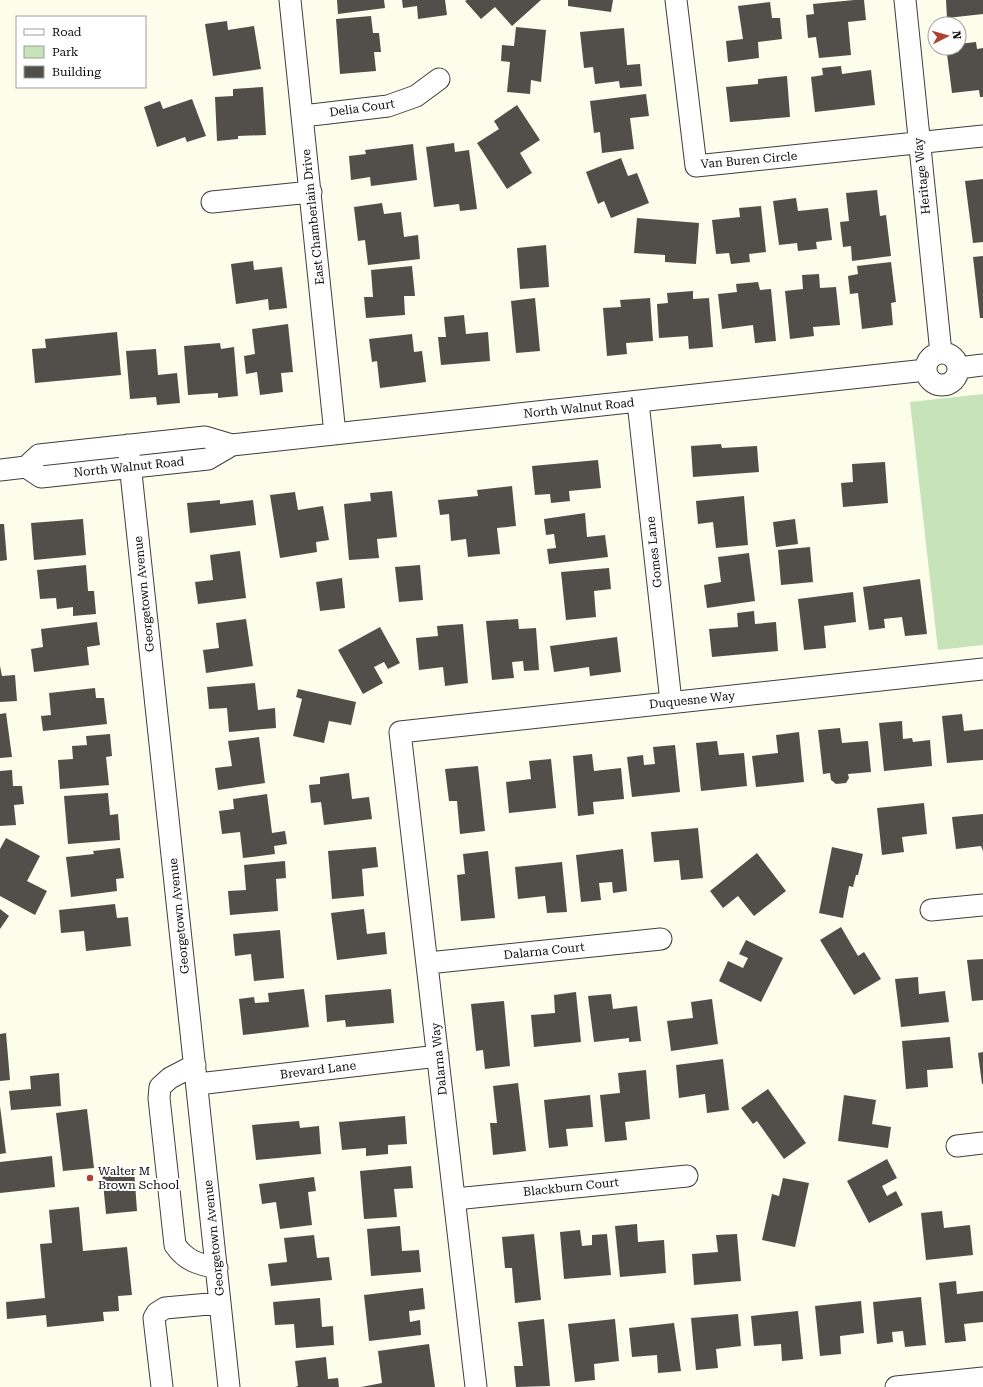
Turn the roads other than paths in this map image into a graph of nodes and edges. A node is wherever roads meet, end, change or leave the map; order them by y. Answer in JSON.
{"nodes":[{"id":1,"x":290,"y":0,"type":"edge"},
{"id":2,"x":676,"y":0,"type":"edge"},
{"id":3,"x":905,"y":0,"type":"edge"},
{"id":4,"x":439,"y":79,"type":"dead end"},
{"id":5,"x":303,"y":116,"type":"junction"},
{"id":6,"x":983,"y":136,"type":"edge"},
{"id":7,"x":919,"y":142,"type":"junction"},
{"id":8,"x":311,"y":192,"type":"junction"},
{"id":9,"x":212,"y":202,"type":"dead end"},
{"id":10,"x":941,"y":353,"type":"junction"},
{"id":11,"x":983,"y":365,"type":"edge"},
{"id":12,"x":958,"y":368,"type":"junction"},
{"id":13,"x":926,"y":370,"type":"junction"},
{"id":14,"x":638,"y":402,"type":"junction"},
{"id":15,"x":335,"y":434,"type":"junction"},
{"id":16,"x":128,"y":445,"type":"junction"},
{"id":17,"x":232,"y":445,"type":"junction"},
{"id":18,"x":26,"y":467,"type":"junction"},
{"id":19,"x":130,"y":467,"type":"junction"},
{"id":20,"x":0,"y":470,"type":"edge"},
{"id":21,"x":983,"y":669,"type":"edge"},
{"id":22,"x":671,"y":702,"type":"junction"},
{"id":23,"x":400,"y":732,"type":"joint"},
{"id":24,"x":983,"y":905,"type":"edge"},
{"id":25,"x":931,"y":910,"type":"dead end"},
{"id":26,"x":661,"y":939,"type":"dead end"},
{"id":27,"x":428,"y":963,"type":"junction"},
{"id":28,"x":438,"y":1056,"type":"junction"},
{"id":29,"x":196,"y":1075,"type":"junction"},
{"id":30,"x":983,"y":1143,"type":"edge"},
{"id":31,"x":957,"y":1146,"type":"dead end"},
{"id":32,"x":687,"y":1176,"type":"dead end"},
{"id":33,"x":455,"y":1199,"type":"junction"},
{"id":34,"x":217,"y":1268,"type":"junction"},
{"id":35,"x":220,"y":1303,"type":"junction"},
{"id":36,"x":983,"y":1378,"type":"edge"},
{"id":37,"x":162,"y":1387,"type":"edge"},
{"id":38,"x":229,"y":1387,"type":"edge"},
{"id":39,"x":476,"y":1387,"type":"edge"},
{"id":40,"x":896,"y":1387,"type":"edge"}],
"edges":[{"from":1,"to":5,"type":"street","name":"East Chamberlain Drive"},
{"from":2,"to":7,"type":"street","name":"Van Buren Circle"},
{"from":3,"to":7,"type":"street","name":"Heritage Way"},
{"from":4,"to":5,"type":"street","name":"Delia Court"},
{"from":5,"to":8,"type":"street","name":"East Chamberlain Drive"},
{"from":6,"to":7,"type":"street"},
{"from":7,"to":10,"type":"street","name":"Heritage Way"},
{"from":8,"to":9,"type":"street"},
{"from":8,"to":15,"type":"street","name":"East Chamberlain Drive"},
{"from":10,"to":12,"type":"street"},
{"from":10,"to":13,"type":"street"},
{"from":11,"to":12,"type":"street"},
{"from":12,"to":13,"type":"street"},
{"from":13,"to":14,"type":"street","name":"North Walnut Road"},
{"from":14,"to":15,"type":"street","name":"North Walnut Road"},
{"from":14,"to":22,"type":"street","name":"Gomes Lane"},
{"from":15,"to":17,"type":"street","name":"North Walnut Road"},
{"from":16,"to":17,"type":"street","name":"North Walnut Road"},
{"from":16,"to":18,"type":"street","name":"North Walnut Road"},
{"from":16,"to":19,"type":"street","name":"Georgetown Avenue"},
{"from":17,"to":19,"type":"street","name":"North Walnut Road"},
{"from":18,"to":19,"type":"street","name":"North Walnut Road"},
{"from":18,"to":20,"type":"street"},
{"from":19,"to":29,"type":"street","name":"Georgetown Avenue"},
{"from":21,"to":22,"type":"street","name":"Duquesne Way"},
{"from":22,"to":23,"type":"street","name":"Duquesne Way"},
{"from":23,"to":27,"type":"street","name":"Dalarna Way"},
{"from":24,"to":25,"type":"street"},
{"from":26,"to":27,"type":"street","name":"Dalarna Court"},
{"from":27,"to":28,"type":"street","name":"Dalarna Way"},
{"from":28,"to":29,"type":"street","name":"Brevard Lane"},
{"from":28,"to":33,"type":"street","name":"Dalarna Way"},
{"from":29,"to":34,"type":"street","name":"Georgetown Avenue"},
{"from":29,"to":34,"type":"street"},
{"from":30,"to":31,"type":"street"},
{"from":32,"to":33,"type":"street","name":"Blackburn Court"},
{"from":33,"to":39,"type":"street","name":"Dalarna Way"},
{"from":34,"to":35,"type":"street","name":"Georgetown Avenue"},
{"from":35,"to":37,"type":"street"},
{"from":35,"to":38,"type":"street","name":"Georgetown Avenue"},
{"from":36,"to":40,"type":"street"}]}
